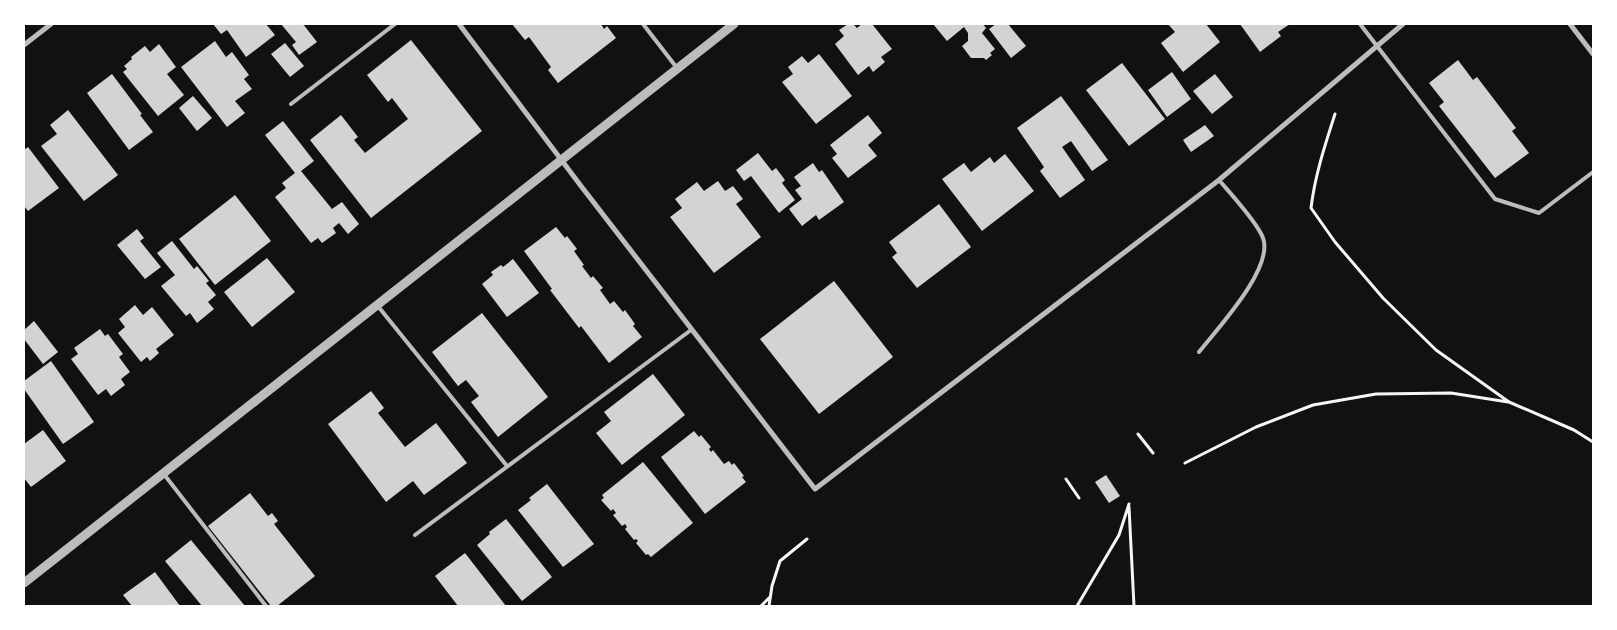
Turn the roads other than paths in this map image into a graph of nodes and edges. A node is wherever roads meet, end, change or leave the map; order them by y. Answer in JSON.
{"nodes":[{"id":1,"x":51,"y":24,"type":"edge"},
{"id":2,"x":395,"y":24,"type":"edge"},
{"id":3,"x":459,"y":24,"type":"edge"},
{"id":4,"x":643,"y":24,"type":"edge"},
{"id":5,"x":734,"y":24,"type":"edge"},
{"id":6,"x":1360,"y":24,"type":"edge"},
{"id":7,"x":1403,"y":24,"type":"edge"},
{"id":8,"x":1570,"y":24,"type":"edge"},
{"id":9,"x":24,"y":45,"type":"edge"},
{"id":10,"x":1378,"y":46,"type":"junction"},
{"id":11,"x":1593,"y":54,"type":"edge"},
{"id":12,"x":677,"y":69,"type":"junction"},
{"id":13,"x":291,"y":104,"type":"dead end"},
{"id":14,"x":561,"y":160,"type":"junction"},
{"id":15,"x":1593,"y":172,"type":"edge"},
{"id":16,"x":1219,"y":180,"type":"junction"},
{"id":17,"x":377,"y":305,"type":"junction"},
{"id":18,"x":691,"y":330,"type":"junction"},
{"id":19,"x":1199,"y":352,"type":"dead end"},
{"id":20,"x":507,"y":466,"type":"junction"},
{"id":21,"x":163,"y":473,"type":"junction"},
{"id":22,"x":415,"y":535,"type":"dead end"},
{"id":23,"x":24,"y":583,"type":"edge"},
{"id":24,"x":266,"y":606,"type":"edge"}],
"edges":[{"from":1,"to":9,"type":"street"},
{"from":2,"to":13,"type":"lane"},
{"from":3,"to":14,"type":"street"},
{"from":4,"to":12,"type":"lane"},
{"from":5,"to":12,"type":"street"},
{"from":6,"to":10,"type":"lane"},
{"from":7,"to":10,"type":"street"},
{"from":8,"to":11,"type":"street"},
{"from":10,"to":15,"type":"lane"},
{"from":10,"to":16,"type":"street"},
{"from":12,"to":14,"type":"street"},
{"from":14,"to":17,"type":"street"},
{"from":14,"to":18,"type":"street"},
{"from":16,"to":18,"type":"street"},
{"from":16,"to":19,"type":"lane"},
{"from":17,"to":20,"type":"lane"},
{"from":17,"to":21,"type":"street"},
{"from":18,"to":20,"type":"lane"},
{"from":20,"to":22,"type":"lane"},
{"from":21,"to":23,"type":"street"},
{"from":21,"to":24,"type":"lane"}]}
